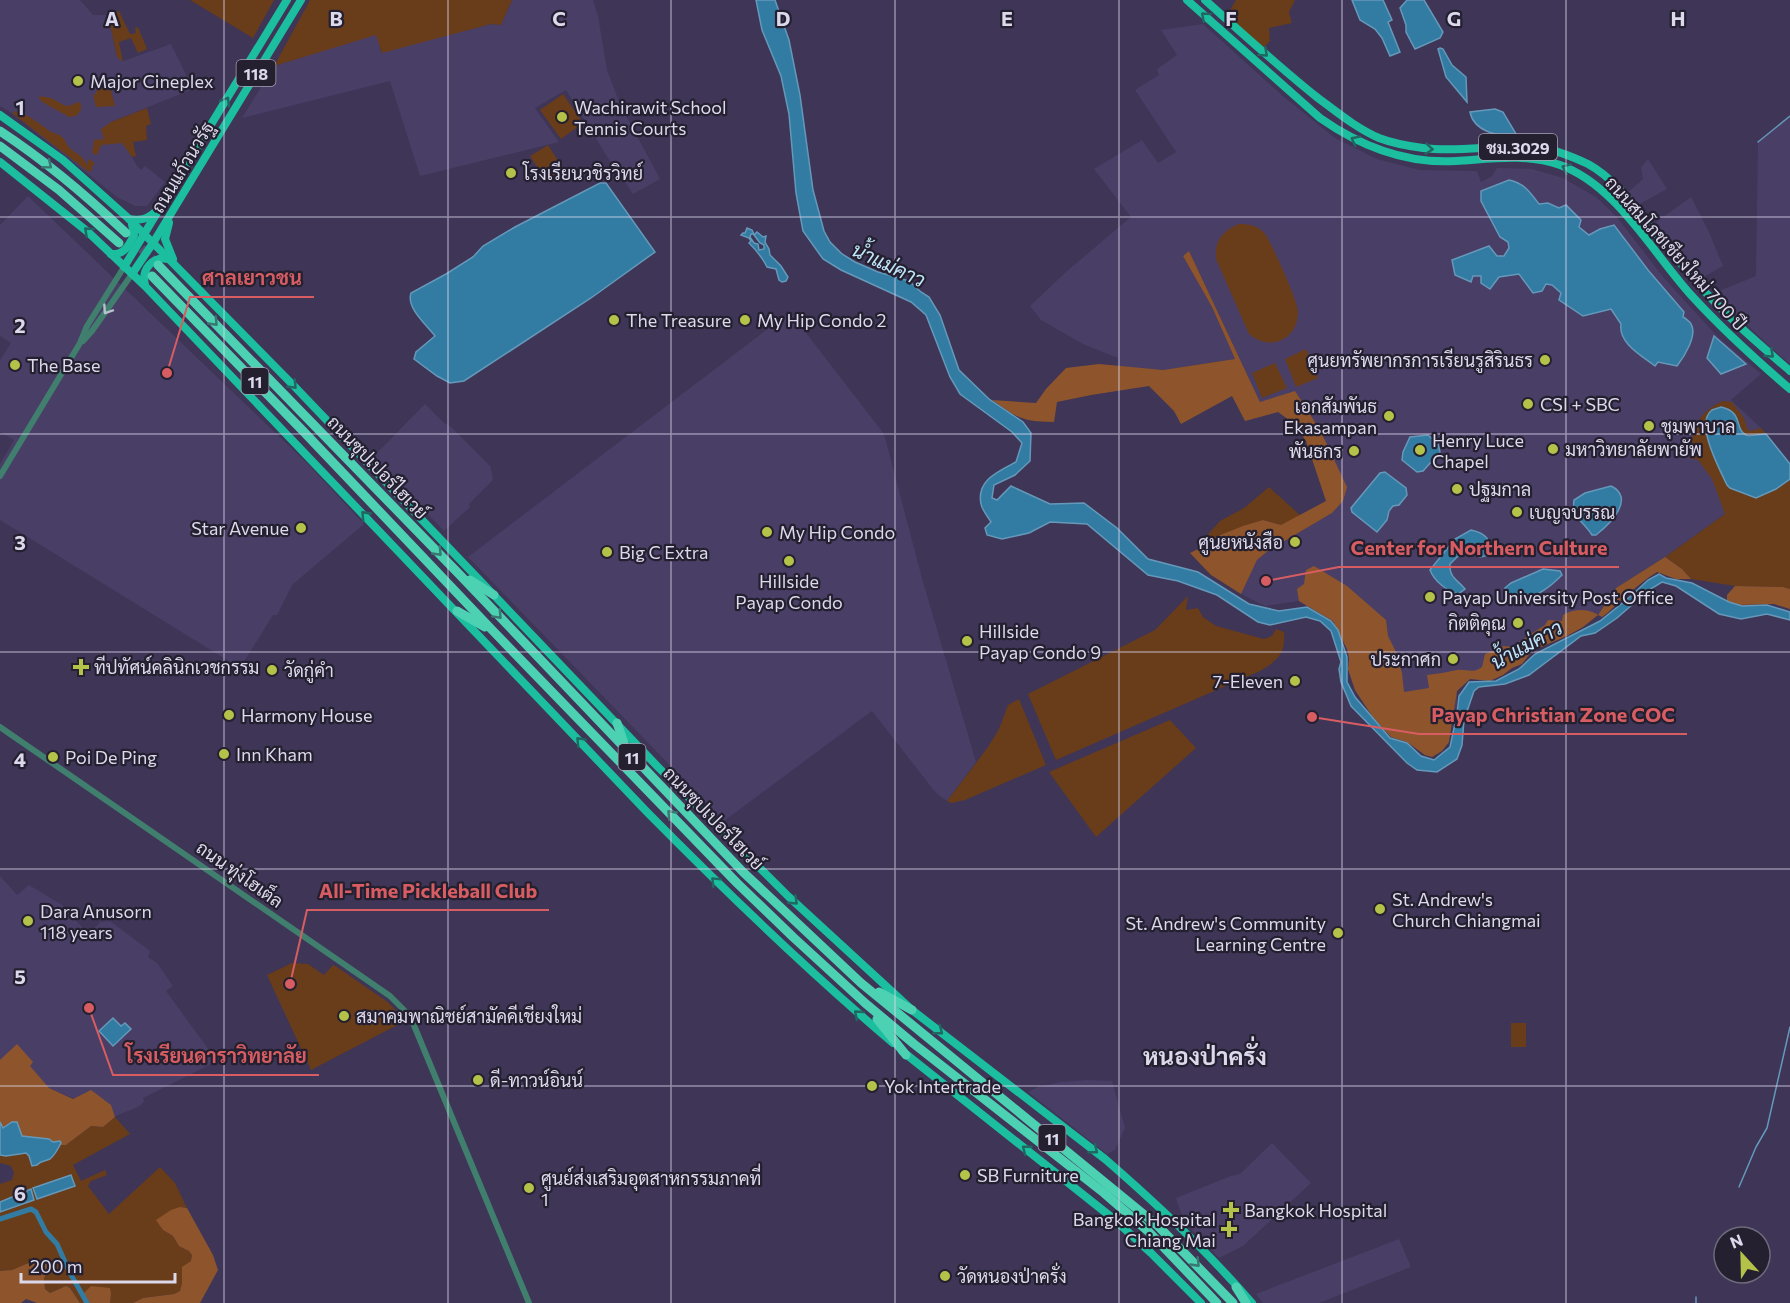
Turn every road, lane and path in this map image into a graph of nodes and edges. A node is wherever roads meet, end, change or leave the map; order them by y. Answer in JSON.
{"nodes":[{"id":1,"x":286,"y":0,"type":"edge"},
{"id":2,"x":301,"y":0,"type":"edge"},
{"id":3,"x":1187,"y":0,"type":"edge"},
{"id":4,"x":1204,"y":0,"type":"edge"},
{"id":5,"x":0,"y":115,"type":"edge"},
{"id":6,"x":0,"y":131,"type":"edge"},
{"id":7,"x":0,"y":146,"type":"edge"},
{"id":8,"x":0,"y":162,"type":"edge"},
{"id":9,"x":163,"y":205,"type":"junction"},
{"id":10,"x":174,"y":210,"type":"junction"},
{"id":11,"x":129,"y":220,"type":"junction"},
{"id":12,"x":126,"y":233,"type":"tunnel mouth"},
{"id":13,"x":145,"y":235,"type":"junction"},
{"id":14,"x":119,"y":243,"type":"dead end"},
{"id":15,"x":153,"y":243,"type":"junction"},
{"id":16,"x":111,"y":254,"type":"junction"},
{"id":17,"x":168,"y":259,"type":"junction"},
{"id":18,"x":158,"y":265,"type":"tunnel mouth"},
{"id":19,"x":124,"y":267,"type":"junction"},
{"id":20,"x":178,"y":268,"type":"junction"},
{"id":21,"x":132,"y":274,"type":"junction"},
{"id":22,"x":152,"y":276,"type":"tunnel mouth"},
{"id":23,"x":145,"y":286,"type":"junction"},
{"id":24,"x":80,"y":343,"type":"junction"},
{"id":25,"x":1790,"y":371,"type":"edge"},
{"id":26,"x":1790,"y":389,"type":"edge"},
{"id":27,"x":0,"y":476,"type":"edge"},
{"id":28,"x":458,"y":573,"type":"junction"},
{"id":29,"x":494,"y":595,"type":"junction"},
{"id":30,"x":457,"y":611,"type":"junction"},
{"id":31,"x":495,"y":633,"type":"junction"},
{"id":32,"x":617,"y":723,"type":"junction"},
{"id":33,"x":0,"y":727,"type":"edge"},
{"id":34,"x":627,"y":752,"type":"junction"},
{"id":35,"x":861,"y":983,"type":"junction"},
{"id":36,"x":865,"y":1003,"type":"junction"},
{"id":37,"x":912,"y":1010,"type":"junction"},
{"id":38,"x":906,"y":1055,"type":"junction"},
{"id":39,"x":1236,"y":1287,"type":"junction"},
{"id":40,"x":529,"y":1303,"type":"edge"},
{"id":41,"x":1201,"y":1303,"type":"edge"},
{"id":42,"x":1217,"y":1303,"type":"edge"},
{"id":43,"x":1233,"y":1303,"type":"edge"},
{"id":44,"x":1246,"y":1303,"type":"edge"},
{"id":45,"x":1252,"y":1303,"type":"edge"}],
"edges":[{"from":9,"to":1,"type":"main road","name":"ถนนแก้วนวรัฐ","number":"118","one_way":true},
{"from":2,"to":10,"type":"main road","name":"ถนนแก้วนวรัฐ","number":"118"},
{"from":26,"to":3,"type":"main road","name":"ถนนสมโภชเชียงใหม่ 700 ปี","number":"ชม.3029","one_way":true},
{"from":4,"to":25,"type":"main road","name":"ถนนสมโภชเชียงใหม่ 700 ปี","number":"ชม.3029","one_way":true},
{"from":5,"to":11,"type":"main road"},
{"from":6,"to":12,"type":"highway","one_way":true},
{"from":7,"to":14,"type":"highway"},
{"from":16,"to":8,"type":"main road","one_way":true},
{"from":9,"to":11,"type":"main road"},
{"from":9,"to":13,"type":"main road","name":"ถนนแก้วนวรัฐ","number":"118"},
{"from":10,"to":15,"type":"main road","name":"ถนนแก้วนวรัฐ","number":"118"},
{"from":10,"to":20,"type":"main road"},
{"from":11,"to":13,"type":"main road"},
{"from":11,"to":16,"type":"main road"},
{"from":13,"to":15,"type":"main road"},
{"from":13,"to":19,"type":"main road","name":"ถนนแก้วนวรัฐ","number":"118"},
{"from":15,"to":17,"type":"main road"},
{"from":15,"to":21,"type":"main road","name":"ถนนแก้วนวรัฐ","number":"118"},
{"from":16,"to":19,"type":"main road"},
{"from":17,"to":20,"type":"main road"},
{"from":17,"to":23,"type":"main road"},
{"from":18,"to":28,"type":"highway","name":"ถนนซุปเปอร์ไฮเวย์","number":"11","one_way":true},
{"from":19,"to":21,"type":"main road"},
{"from":19,"to":24,"type":"street","name":"ถนนแก้วนวรัฐ"},
{"from":20,"to":29,"type":"main road","one_way":true},
{"from":21,"to":23,"type":"main road"},
{"from":21,"to":24,"type":"street","name":"ถนนแก้วนวรัฐ","one_way":true},
{"from":22,"to":31,"type":"highway","name":"ถนนซุปเปอร์ไฮเวย์","number":"11"},
{"from":30,"to":23,"type":"main road","one_way":true},
{"from":24,"to":27,"type":"street","name":"ถนนแก้วนวรัฐ"},
{"from":28,"to":29,"type":"highway"},
{"from":28,"to":34,"type":"highway","name":"ถนนซุปเปอร์ไฮเวย์","number":"11","one_way":true},
{"from":29,"to":32,"type":"main road"},
{"from":30,"to":31,"type":"highway"},
{"from":38,"to":30,"type":"main road","one_way":true},
{"from":36,"to":31,"type":"highway","name":"ถนนซุปเปอร์ไฮเวย์","number":"11","one_way":true},
{"from":32,"to":34,"type":"highway"},
{"from":32,"to":37,"type":"main road","one_way":true},
{"from":33,"to":40,"type":"street","name":"ถนน ทุ่งโฮเต็ล"},
{"from":34,"to":35,"type":"highway","name":"ถนนซุปเปอร์ไฮเวย์","number":"11"},
{"from":35,"to":37,"type":"highway"},
{"from":35,"to":43,"type":"highway","name":"ถนนซุปเปอร์ไฮเวย์","number":"11","one_way":true},
{"from":36,"to":38,"type":"highway"},
{"from":36,"to":42,"type":"highway","name":"ถนนซุปเปอร์ไฮเวย์","number":"11"},
{"from":37,"to":39,"type":"main road","one_way":true},
{"from":41,"to":38,"type":"main road","one_way":true},
{"from":39,"to":44,"type":"highway"},
{"from":39,"to":45,"type":"main road"}]}
